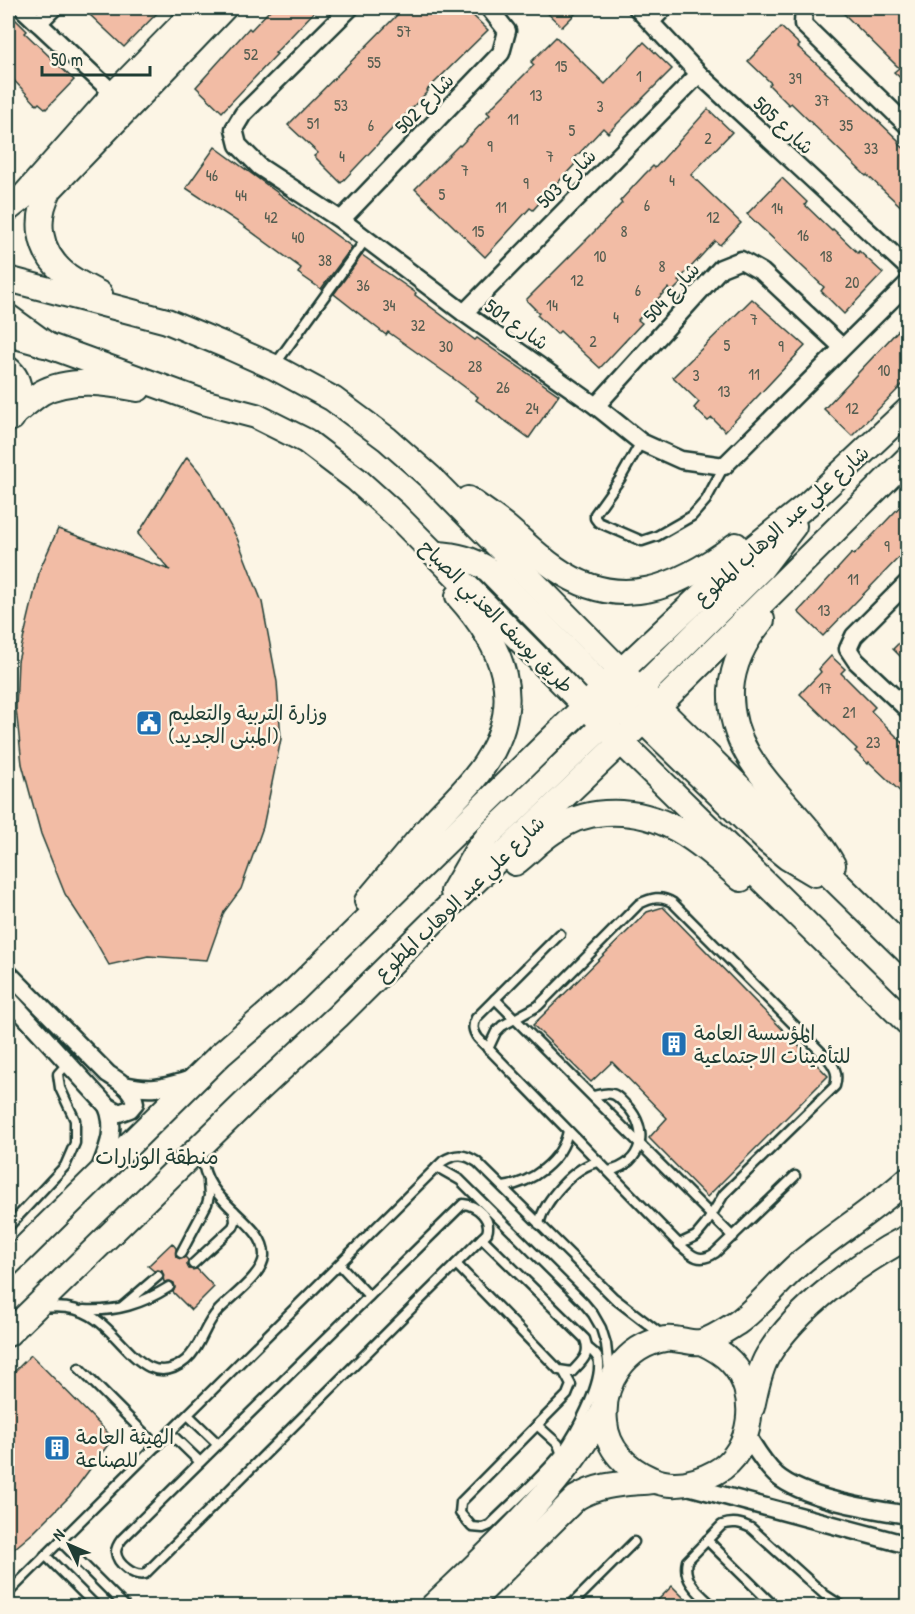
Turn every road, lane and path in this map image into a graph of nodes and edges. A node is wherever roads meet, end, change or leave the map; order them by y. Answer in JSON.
{"nodes":[{"id":1,"x":22,"y":8,"type":"edge"},
{"id":2,"x":53,"y":8,"type":"edge"},
{"id":3,"x":198,"y":8,"type":"edge"},
{"id":4,"x":224,"y":8,"type":"edge"},
{"id":5,"x":350,"y":8,"type":"edge"},
{"id":6,"x":489,"y":8,"type":"edge"},
{"id":7,"x":637,"y":8,"type":"edge"},
{"id":8,"x":664,"y":8,"type":"edge"},
{"id":9,"x":804,"y":8,"type":"edge"},
{"id":10,"x":651,"y":21,"type":"junction"},
{"id":11,"x":38,"y":23,"type":"junction"},
{"id":12,"x":699,"y":74,"type":"junction"},
{"id":13,"x":114,"y":94,"type":"junction"},
{"id":14,"x":908,"y":126,"type":"edge"},
{"id":15,"x":15,"y":204,"type":"edge"},
{"id":16,"x":41,"y":214,"type":"junction"},
{"id":17,"x":341,"y":220,"type":"junction"},
{"id":18,"x":366,"y":239,"type":"junction"},
{"id":19,"x":908,"y":268,"type":"edge"},
{"id":20,"x":8,"y":279,"type":"edge"},
{"id":21,"x":908,"y":283,"type":"edge"},
{"id":22,"x":464,"y":313,"type":"junction"},
{"id":23,"x":8,"y":318,"type":"edge"},
{"id":24,"x":167,"y":321,"type":"junction"},
{"id":25,"x":8,"y":334,"type":"edge"},
{"id":26,"x":44,"y":344,"type":"junction"},
{"id":27,"x":842,"y":347,"type":"junction"},
{"id":28,"x":274,"y":367,"type":"junction"},
{"id":29,"x":8,"y":369,"type":"edge"},
{"id":30,"x":202,"y":402,"type":"junction"},
{"id":31,"x":596,"y":406,"type":"junction"},
{"id":32,"x":908,"y":410,"type":"edge"},
{"id":33,"x":11,"y":419,"type":"edge"},
{"id":34,"x":641,"y":442,"type":"junction"},
{"id":35,"x":908,"y":458,"type":"edge"},
{"id":36,"x":853,"y":463,"type":"junction"},
{"id":37,"x":724,"y":466,"type":"junction"},
{"id":38,"x":430,"y":477,"type":"junction"},
{"id":39,"x":808,"y":504,"type":"junction"},
{"id":40,"x":395,"y":514,"type":"junction"},
{"id":41,"x":838,"y":528,"type":"junction"},
{"id":42,"x":436,"y":555,"type":"junction"},
{"id":43,"x":908,"y":582,"type":"edge"},
{"id":44,"x":621,"y":671,"type":"junction"},
{"id":45,"x":586,"y":706,"type":"junction"},
{"id":46,"x":626,"y":706,"type":"junction"},
{"id":47,"x":908,"y":710,"type":"edge"},
{"id":48,"x":621,"y":741,"type":"junction"},
{"id":49,"x":842,"y":887,"type":"junction"},
{"id":50,"x":445,"y":910,"type":"junction"},
{"id":51,"x":560,"y":934,"type":"dead end"},
{"id":52,"x":908,"y":952,"type":"edge"},
{"id":53,"x":855,"y":971,"type":"junction"},
{"id":54,"x":8,"y":973,"type":"edge"},
{"id":55,"x":296,"y":990,"type":"junction"},
{"id":56,"x":8,"y":999,"type":"edge"},
{"id":57,"x":495,"y":999,"type":"junction"},
{"id":58,"x":338,"y":1016,"type":"junction"},
{"id":59,"x":516,"y":1018,"type":"junction"},
{"id":60,"x":908,"y":1023,"type":"edge"},
{"id":61,"x":488,"y":1048,"type":"junction"},
{"id":62,"x":68,"y":1063,"type":"junction"},
{"id":63,"x":199,"y":1077,"type":"junction"},
{"id":64,"x":124,"y":1085,"type":"junction"},
{"id":65,"x":593,"y":1096,"type":"junction"},
{"id":66,"x":107,"y":1106,"type":"junction"},
{"id":67,"x":568,"y":1131,"type":"junction"},
{"id":68,"x":206,"y":1142,"type":"junction"},
{"id":69,"x":639,"y":1143,"type":"junction"},
{"id":70,"x":599,"y":1161,"type":"junction"},
{"id":71,"x":437,"y":1167,"type":"junction"},
{"id":72,"x":609,"y":1172,"type":"junction"},
{"id":73,"x":97,"y":1175,"type":"junction"},
{"id":74,"x":795,"y":1176,"type":"dead end"},
{"id":75,"x":908,"y":1179,"type":"edge"},
{"id":76,"x":207,"y":1181,"type":"junction"},
{"id":77,"x":503,"y":1187,"type":"junction"},
{"id":78,"x":234,"y":1211,"type":"junction"},
{"id":79,"x":711,"y":1215,"type":"junction"},
{"id":80,"x":539,"y":1224,"type":"junction"},
{"id":81,"x":8,"y":1227,"type":"edge"},
{"id":82,"x":733,"y":1237,"type":"junction"},
{"id":83,"x":908,"y":1237,"type":"edge"},
{"id":84,"x":482,"y":1239,"type":"junction"},
{"id":85,"x":679,"y":1244,"type":"junction"},
{"id":86,"x":181,"y":1253,"type":"dead end"},
{"id":87,"x":8,"y":1264,"type":"edge"},
{"id":88,"x":192,"y":1264,"type":"dead end"},
{"id":89,"x":456,"y":1264,"type":"junction"},
{"id":90,"x":340,"y":1265,"type":"junction"},
{"id":91,"x":158,"y":1276,"type":"dead end"},
{"id":92,"x":169,"y":1287,"type":"dead end"},
{"id":93,"x":369,"y":1296,"type":"junction"},
{"id":94,"x":118,"y":1309,"type":"junction"},
{"id":95,"x":33,"y":1310,"type":"junction"},
{"id":96,"x":80,"y":1310,"type":"junction"},
{"id":97,"x":8,"y":1334,"type":"edge"},
{"id":98,"x":667,"y":1339,"type":"junction"},
{"id":99,"x":701,"y":1342,"type":"junction"},
{"id":100,"x":588,"y":1348,"type":"junction"},
{"id":101,"x":79,"y":1368,"type":"dead end"},
{"id":102,"x":564,"y":1372,"type":"junction"},
{"id":103,"x":610,"y":1381,"type":"junction"},
{"id":104,"x":604,"y":1410,"type":"junction"},
{"id":105,"x":188,"y":1415,"type":"junction"},
{"id":106,"x":537,"y":1425,"type":"junction"},
{"id":107,"x":748,"y":1425,"type":"junction"},
{"id":108,"x":171,"y":1433,"type":"junction"},
{"id":109,"x":218,"y":1444,"type":"junction"},
{"id":110,"x":157,"y":1446,"type":"junction"},
{"id":111,"x":561,"y":1452,"type":"junction"},
{"id":112,"x":200,"y":1462,"type":"junction"},
{"id":113,"x":653,"y":1480,"type":"junction"},
{"id":114,"x":680,"y":1484,"type":"junction"},
{"id":115,"x":908,"y":1515,"type":"edge"},
{"id":116,"x":707,"y":1540,"type":"junction"},
{"id":117,"x":60,"y":1541,"type":"junction"},
{"id":118,"x":634,"y":1542,"type":"dead end"},
{"id":119,"x":908,"y":1545,"type":"edge"},
{"id":120,"x":45,"y":1555,"type":"junction"},
{"id":121,"x":8,"y":1593,"type":"edge"},
{"id":122,"x":96,"y":1606,"type":"edge"},
{"id":123,"x":125,"y":1606,"type":"edge"},
{"id":124,"x":433,"y":1606,"type":"edge"},
{"id":125,"x":467,"y":1606,"type":"edge"},
{"id":126,"x":570,"y":1606,"type":"edge"},
{"id":127,"x":713,"y":1606,"type":"edge"},
{"id":128,"x":774,"y":1606,"type":"edge"},
{"id":129,"x":842,"y":1606,"type":"edge"}],
"edges":[{"from":1,"to":11,"type":"street"},
{"from":2,"to":11,"type":"street"},
{"from":3,"to":13,"type":"street"},
{"from":4,"to":16,"type":"street"},
{"from":5,"to":17,"type":"street","name":"شارع 501"},
{"from":6,"to":17,"type":"street","name":"شارع 502"},
{"from":7,"to":10,"type":"street","name":"شارع 505"},
{"from":8,"to":10,"type":"street"},
{"from":9,"to":14,"type":"street"},
{"from":10,"to":12,"type":"street","name":"شارع 505"},
{"from":11,"to":13,"type":"street"},
{"from":12,"to":19,"type":"street","name":"شارع 505"},
{"from":12,"to":22,"type":"street","name":"شارع 503"},
{"from":13,"to":15,"type":"street"},
{"from":15,"to":16,"type":"street"},
{"from":16,"to":24,"type":"street"},
{"from":17,"to":18,"type":"street","name":"شارع 501"},
{"from":18,"to":22,"type":"street","name":"شارع 501"},
{"from":18,"to":28,"type":"lane"},
{"from":20,"to":24,"type":"street"},
{"from":21,"to":27,"type":"street"},
{"from":22,"to":31,"type":"street","name":"شارع 501"},
{"from":23,"to":26,"type":"main road"},
{"from":24,"to":28,"type":"street"},
{"from":25,"to":26,"type":"street","name":"طريق يوسف العذبي الصباح"},
{"from":26,"to":30,"type":"street","name":"طريق يوسف العذبي الصباح"},
{"from":27,"to":31,"type":"street","name":"شارع 504"},
{"from":27,"to":37,"type":"street"},
{"from":28,"to":38,"type":"street"},
{"from":29,"to":33,"type":"street"},
{"from":30,"to":33,"type":"street"},
{"from":30,"to":40,"type":"street","name":"طريق يوسف العذبي الصباح"},
{"from":31,"to":34,"type":"street","name":"شارع 501"},
{"from":32,"to":36,"type":"street","name":"شارع علي عبد الوهاب المطوع"},
{"from":34,"to":37,"type":"street","name":"شارع 501"},
{"from":34,"to":37,"type":"lane"},
{"from":35,"to":41,"type":"street","name":"شارع علي عبد الوهاب المطوع"},
{"from":36,"to":38,"type":"street"},
{"from":36,"to":39,"type":"street","name":"شارع علي عبد الوهاب المطوع"},
{"from":38,"to":44,"type":"street"},
{"from":39,"to":44,"type":"street","name":"شارع علي عبد الوهاب المطوع"},
{"from":39,"to":46,"type":"street"},
{"from":40,"to":42,"type":"street","name":"طريق يوسف العذبي الصباح"},
{"from":40,"to":55,"type":"street"},
{"from":41,"to":46,"type":"street","name":"شارع علي عبد الوهاب المطوع"},
{"from":41,"to":49,"type":"street"},
{"from":42,"to":45,"type":"street","name":"طريق يوسف العذبي الصباح"},
{"from":42,"to":46,"type":"street"},
{"from":43,"to":47,"type":"street"},
{"from":44,"to":46,"type":"street","name":"شارع علي عبد الوهاب المطوع"},
{"from":45,"to":46,"type":"street","name":"طريق يوسف العذبي الصباح"},
{"from":45,"to":55,"type":"street"},
{"from":46,"to":48,"type":"street","name":"طريق يوسف العذبي الصباح"},
{"from":46,"to":49,"type":"street"},
{"from":46,"to":50,"type":"street"},
{"from":48,"to":50,"type":"street","name":"شارع علي عبد الوهاب المطوع"},
{"from":48,"to":53,"type":"street","name":"طريق يوسف العذبي الصباح"},
{"from":49,"to":52,"type":"street"},
{"from":50,"to":58,"type":"street","name":"شارع علي عبد الوهاب المطوع"},
{"from":51,"to":57,"type":"lane"},
{"from":53,"to":58,"type":"street"},
{"from":53,"to":60,"type":"street","name":"طريق يوسف العذبي الصباح"},
{"from":54,"to":64,"type":"street"},
{"from":55,"to":63,"type":"street"},
{"from":56,"to":62,"type":"street"},
{"from":57,"to":59,"type":"lane"},
{"from":57,"to":61,"type":"lane"},
{"from":58,"to":68,"type":"street","name":"شارع علي عبد الوهاب المطوع"},
{"from":59,"to":61,"type":"lane"},
{"from":59,"to":65,"type":"lane"},
{"from":59,"to":79,"type":"lane"},
{"from":61,"to":67,"type":"lane"},
{"from":62,"to":66,"type":"street"},
{"from":62,"to":81,"type":"lane"},
{"from":63,"to":64,"type":"street"},
{"from":63,"to":73,"type":"street"},
{"from":64,"to":66,"type":"street"},
{"from":65,"to":69,"type":"lane"},
{"from":65,"to":69,"type":"lane"},
{"from":66,"to":73,"type":"street"},
{"from":67,"to":70,"type":"lane"},
{"from":67,"to":77,"type":"lane"},
{"from":68,"to":76,"type":"lane"},
{"from":68,"to":95,"type":"street","name":"شارع علي عبد الوهاب المطوع"},
{"from":69,"to":72,"type":"lane"},
{"from":69,"to":79,"type":"lane"},
{"from":70,"to":72,"type":"lane"},
{"from":70,"to":80,"type":"lane"},
{"from":71,"to":77,"type":"lane"},
{"from":71,"to":90,"type":"lane"},
{"from":71,"to":103,"type":"lane"},
{"from":72,"to":85,"type":"lane"},
{"from":73,"to":87,"type":"street"},
{"from":74,"to":82,"type":"lane"},
{"from":75,"to":99,"type":"street"},
{"from":76,"to":78,"type":"lane"},
{"from":76,"to":86,"type":"lane"},
{"from":77,"to":80,"type":"lane"},
{"from":78,"to":88,"type":"lane"},
{"from":78,"to":96,"type":"lane"},
{"from":79,"to":82,"type":"lane"},
{"from":79,"to":85,"type":"lane"},
{"from":80,"to":98,"type":"lane"},
{"from":82,"to":85,"type":"lane"},
{"from":83,"to":107,"type":"street"},
{"from":84,"to":89,"type":"lane"},
{"from":84,"to":93,"type":"lane"},
{"from":84,"to":100,"type":"lane"},
{"from":89,"to":102,"type":"lane"},
{"from":89,"to":112,"type":"lane"},
{"from":90,"to":93,"type":"lane"},
{"from":90,"to":105,"type":"lane"},
{"from":91,"to":94,"type":"lane"},
{"from":92,"to":94,"type":"lane"},
{"from":93,"to":109,"type":"lane"},
{"from":94,"to":96,"type":"lane"},
{"from":95,"to":96,"type":"lane"},
{"from":95,"to":97,"type":"street","name":"شارع علي عبد الوهاب المطوع"},
{"from":98,"to":99,"type":"street"},
{"from":98,"to":103,"type":"street"},
{"from":99,"to":107,"type":"street"},
{"from":100,"to":102,"type":"lane"},
{"from":100,"to":111,"type":"lane"},
{"from":101,"to":110,"type":"lane"},
{"from":102,"to":106,"type":"lane"},
{"from":103,"to":104,"type":"street"},
{"from":104,"to":113,"type":"street"},
{"from":104,"to":124,"type":"street"},
{"from":105,"to":108,"type":"lane"},
{"from":105,"to":109,"type":"lane"},
{"from":106,"to":111,"type":"lane"},
{"from":106,"to":111,"type":"lane"},
{"from":107,"to":114,"type":"street"},
{"from":107,"to":115,"type":"street"},
{"from":108,"to":110,"type":"lane"},
{"from":108,"to":112,"type":"lane"},
{"from":109,"to":112,"type":"lane"},
{"from":110,"to":117,"type":"lane"},
{"from":113,"to":114,"type":"street"},
{"from":113,"to":125,"type":"street"},
{"from":114,"to":119,"type":"street"},
{"from":116,"to":127,"type":"lane"},
{"from":116,"to":128,"type":"lane"},
{"from":116,"to":129,"type":"lane"},
{"from":117,"to":120,"type":"lane"},
{"from":117,"to":123,"type":"lane"},
{"from":118,"to":126,"type":"lane"},
{"from":120,"to":121,"type":"lane"},
{"from":120,"to":122,"type":"lane"}]}
